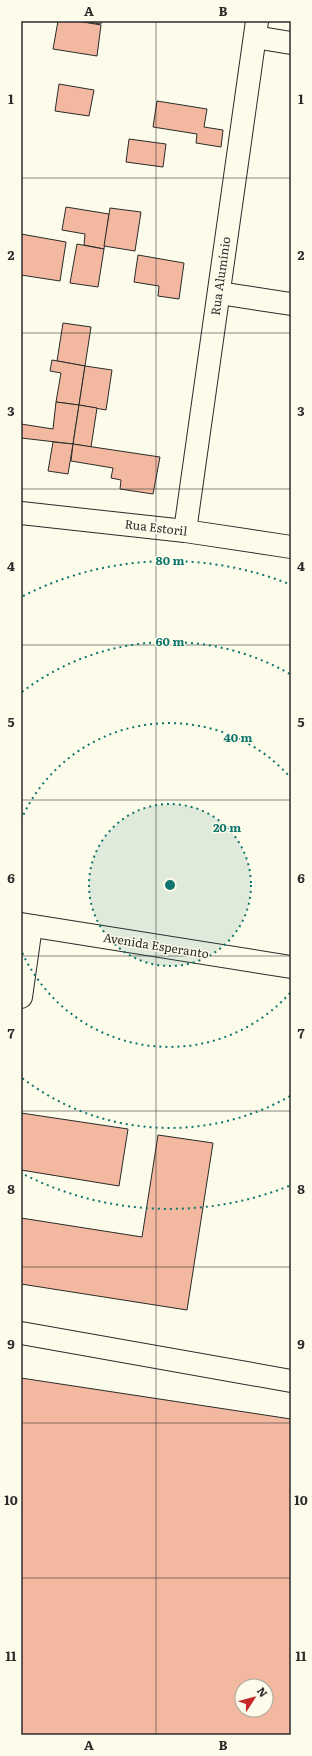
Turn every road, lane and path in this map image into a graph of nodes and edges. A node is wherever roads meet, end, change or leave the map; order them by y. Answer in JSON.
{"nodes":[{"id":1,"x":256,"y":29,"type":"edge"},
{"id":2,"x":291,"y":42,"type":"edge"},
{"id":3,"x":218,"y":293,"type":"junction"},
{"id":4,"x":291,"y":304,"type":"edge"},
{"id":5,"x":21,"y":513,"type":"edge"},
{"id":6,"x":185,"y":531,"type":"junction"},
{"id":7,"x":291,"y":547,"type":"edge"},
{"id":8,"x":26,"y":925,"type":"edge"},
{"id":9,"x":291,"y":967,"type":"edge"},
{"id":10,"x":21,"y":997,"type":"edge"},
{"id":11,"x":21,"y":1333,"type":"edge"},
{"id":12,"x":291,"y":1381,"type":"edge"}],
"edges":[{"from":1,"to":2,"type":"street"},
{"from":1,"to":3,"type":"street","name":"Rua Alumínio"},
{"from":3,"to":4,"type":"street"},
{"from":3,"to":6,"type":"street","name":"Rua Alumínio"},
{"from":5,"to":6,"type":"street","name":"Rua Estoril"},
{"from":6,"to":7,"type":"street","name":"Rua Estoril"},
{"from":8,"to":9,"type":"street","name":"Avenida Esperanto"},
{"from":8,"to":10,"type":"street"},
{"from":11,"to":12,"type":"street"}]}
